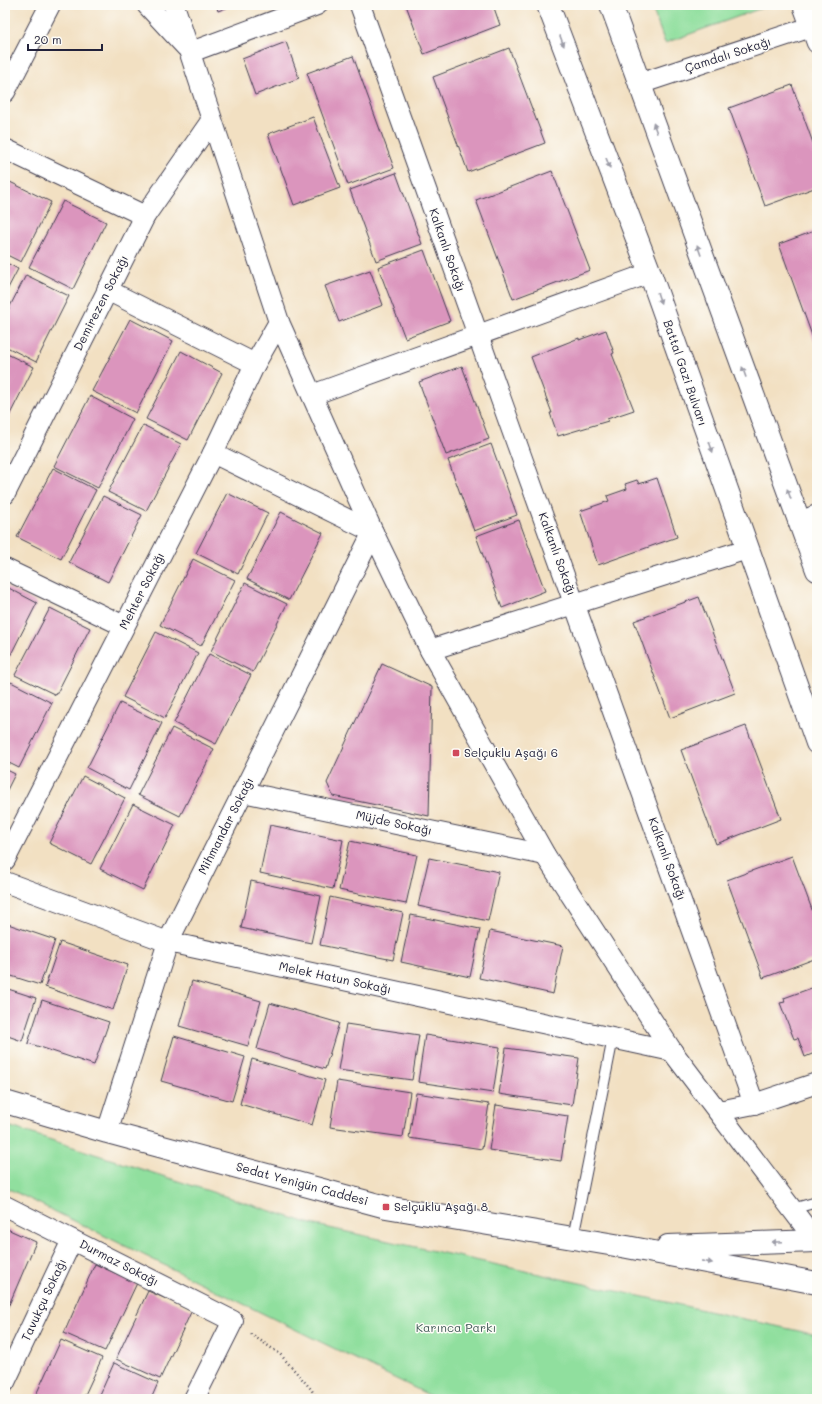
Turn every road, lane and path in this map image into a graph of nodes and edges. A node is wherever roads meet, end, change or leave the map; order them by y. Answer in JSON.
{"nodes":[{"id":1,"x":147,"y":5,"type":"edge"},
{"id":2,"x":174,"y":5,"type":"edge"},
{"id":3,"x":317,"y":5,"type":"edge"},
{"id":4,"x":360,"y":5,"type":"edge"},
{"id":5,"x":548,"y":5,"type":"edge"},
{"id":6,"x":611,"y":5,"type":"edge"},
{"id":7,"x":803,"y":5,"type":"edge"},
{"id":8,"x":42,"y":9,"type":"edge"},
{"id":9,"x":815,"y":32,"type":"edge"},
{"id":10,"x":191,"y":52,"type":"junction"},
{"id":11,"x":639,"y":84,"type":"junction"},
{"id":12,"x":5,"y":92,"type":"edge"},
{"id":13,"x":211,"y":121,"type":"junction"},
{"id":14,"x":5,"y":149,"type":"edge"},
{"id":15,"x":145,"y":216,"type":"junction"},
{"id":16,"x":650,"y":273,"type":"junction"},
{"id":17,"x":107,"y":290,"type":"junction"},
{"id":18,"x":279,"y":322,"type":"junction"},
{"id":19,"x":477,"y":334,"type":"junction"},
{"id":20,"x":255,"y":364,"type":"junction"},
{"id":21,"x":312,"y":395,"type":"junction"},
{"id":22,"x":212,"y":453,"type":"junction"},
{"id":23,"x":5,"y":494,"type":"edge"},
{"id":24,"x":808,"y":519,"type":"edge"},
{"id":25,"x":373,"y":532,"type":"junction"},
{"id":26,"x":747,"y":549,"type":"junction"},
{"id":27,"x":5,"y":569,"type":"edge"},
{"id":28,"x":817,"y":570,"type":"edge"},
{"id":29,"x":576,"y":604,"type":"junction"},
{"id":30,"x":124,"y":626,"type":"junction"},
{"id":31,"x":430,"y":650,"type":"junction"},
{"id":32,"x":817,"y":743,"type":"edge"},
{"id":33,"x":243,"y":792,"type":"junction"},
{"id":34,"x":545,"y":855,"type":"junction"},
{"id":35,"x":5,"y":860,"type":"edge"},
{"id":36,"x":5,"y":882,"type":"edge"},
{"id":37,"x":168,"y":942,"type":"junction"},
{"id":38,"x":613,"y":1038,"type":"junction"},
{"id":39,"x":672,"y":1051,"type":"junction"},
{"id":40,"x":817,"y":1083,"type":"edge"},
{"id":41,"x":5,"y":1102,"type":"edge"},
{"id":42,"x":754,"y":1104,"type":"junction"},
{"id":43,"x":719,"y":1111,"type":"junction"},
{"id":44,"x":106,"y":1132,"type":"junction"},
{"id":45,"x":817,"y":1202,"type":"edge"},
{"id":46,"x":5,"y":1206,"type":"edge"},
{"id":47,"x":792,"y":1209,"type":"junction"},
{"id":48,"x":573,"y":1238,"type":"junction"},
{"id":49,"x":72,"y":1240,"type":"junction"},
{"id":50,"x":816,"y":1241,"type":"edge"},
{"id":51,"x":627,"y":1247,"type":"junction"},
{"id":52,"x":817,"y":1282,"type":"edge"},
{"id":53,"x":233,"y":1321,"type":"junction"},
{"id":54,"x":5,"y":1382,"type":"edge"},
{"id":55,"x":194,"y":1399,"type":"edge"},
{"id":56,"x":317,"y":1399,"type":"edge"}],
"edges":[{"from":1,"to":10,"type":"street"},
{"from":2,"to":10,"type":"street"},
{"from":3,"to":10,"type":"street"},
{"from":4,"to":19,"type":"street","name":"Kalkanlı Sokağı"},
{"from":5,"to":16,"type":"main road","name":"Battal Gazi Bulvarı","one_way":true},
{"from":6,"to":11,"type":"main road"},
{"from":7,"to":9,"type":"street"},
{"from":8,"to":12,"type":"street"},
{"from":9,"to":11,"type":"street","name":"Çamdalı Sokağı"},
{"from":10,"to":13,"type":"street"},
{"from":24,"to":11,"type":"main road","one_way":true},
{"from":13,"to":15,"type":"street","name":"Demirezen Sokağı"},
{"from":13,"to":18,"type":"street"},
{"from":14,"to":15,"type":"street"},
{"from":15,"to":17,"type":"street","name":"Demirezen Sokağı"},
{"from":16,"to":19,"type":"street"},
{"from":16,"to":26,"type":"main road","name":"Battal Gazi Bulvarı","one_way":true},
{"from":17,"to":20,"type":"street"},
{"from":17,"to":23,"type":"street","name":"Demirezen Sokağı"},
{"from":18,"to":20,"type":"street","name":"Mehter Sokağı"},
{"from":18,"to":21,"type":"street"},
{"from":19,"to":21,"type":"street"},
{"from":19,"to":29,"type":"street","name":"Kalkanlı Sokağı"},
{"from":20,"to":22,"type":"street","name":"Mehter Sokağı"},
{"from":21,"to":25,"type":"street"},
{"from":22,"to":25,"type":"street"},
{"from":22,"to":30,"type":"street","name":"Mehter Sokağı"},
{"from":24,"to":28,"type":"main road"},
{"from":25,"to":31,"type":"street"},
{"from":25,"to":33,"type":"street","name":"Mihmandar Sokağı"},
{"from":26,"to":29,"type":"street"},
{"from":26,"to":32,"type":"main road","name":"Battal Gazi Bulvarı"},
{"from":27,"to":30,"type":"street"},
{"from":29,"to":31,"type":"street"},
{"from":29,"to":42,"type":"street","name":"Kalkanlı Sokağı"},
{"from":30,"to":35,"type":"street","name":"Mehter Sokağı"},
{"from":31,"to":34,"type":"street"},
{"from":33,"to":34,"type":"street","name":"Müjde Sokağı"},
{"from":33,"to":37,"type":"street","name":"Mihmandar Sokağı"},
{"from":34,"to":39,"type":"street"},
{"from":36,"to":37,"type":"street","name":"Melek Hatun Sokağı"},
{"from":37,"to":38,"type":"street","name":"Melek Hatun Sokağı"},
{"from":37,"to":44,"type":"street","name":"Mihmandar Sokağı"},
{"from":38,"to":39,"type":"street","name":"Melek Hatun Sokağı"},
{"from":38,"to":48,"type":"lane"},
{"from":39,"to":43,"type":"street"},
{"from":40,"to":42,"type":"street"},
{"from":41,"to":44,"type":"main road","name":"Sedat Yenigün Caddesi"},
{"from":42,"to":43,"type":"street"},
{"from":43,"to":47,"type":"street"},
{"from":44,"to":48,"type":"main road","name":"Sedat Yenigün Caddesi"},
{"from":45,"to":47,"type":"lane"},
{"from":46,"to":49,"type":"street","name":"Durmaz Sokağı"},
{"from":47,"to":50,"type":"street"},
{"from":48,"to":51,"type":"main road","name":"Sedat Yenigün Caddesi"},
{"from":49,"to":53,"type":"street","name":"Durmaz Sokağı"},
{"from":49,"to":54,"type":"street","name":"Tavukçu Sokağı"},
{"from":50,"to":51,"type":"main road","one_way":true},
{"from":51,"to":52,"type":"main road","one_way":true},
{"from":53,"to":55,"type":"street"},
{"from":53,"to":56,"type":"path"}]}
